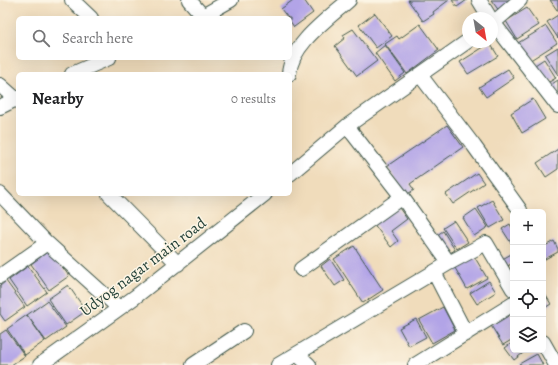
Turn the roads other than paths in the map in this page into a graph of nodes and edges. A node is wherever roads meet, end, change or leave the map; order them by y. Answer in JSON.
{"nodes":[{"id":1,"x":72,"y":0,"type":"edge"},
{"id":2,"x":189,"y":0,"type":"edge"},
{"id":3,"x":231,"y":0,"type":"edge"},
{"id":4,"x":349,"y":0,"type":"edge"},
{"id":5,"x":478,"y":0,"type":"edge"},
{"id":6,"x":520,"y":0,"type":"edge"},
{"id":7,"x":486,"y":12,"type":"edge"},
{"id":8,"x":89,"y":16,"type":"edge"},
{"id":9,"x":200,"y":16,"type":"edge"},
{"id":10,"x":203,"y":16,"type":"edge"},
{"id":11,"x":498,"y":16,"type":"edge"},
{"id":12,"x":498,"y":29,"type":"edge"},
{"id":13,"x":462,"y":45,"type":"edge"},
{"id":14,"x":104,"y":60,"type":"edge"},
{"id":15,"x":77,"y":72,"type":"edge"},
{"id":16,"x":289,"y":72,"type":"edge"},
{"id":17,"x":420,"y":75,"type":"junction"},
{"id":18,"x":0,"y":85,"type":"edge"},
{"id":19,"x":16,"y":98,"type":"edge"},
{"id":20,"x":16,"y":99,"type":"edge"},
{"id":21,"x":558,"y":106,"type":"edge"},
{"id":22,"x":0,"y":107,"type":"edge"},
{"id":23,"x":347,"y":126,"type":"junction"},
{"id":24,"x":292,"y":169,"type":"edge"},
{"id":25,"x":0,"y":194,"type":"edge"},
{"id":26,"x":111,"y":196,"type":"edge"},
{"id":27,"x":263,"y":196,"type":"edge"},
{"id":28,"x":402,"y":196,"type":"junction"},
{"id":29,"x":519,"y":209,"type":"edge"},
{"id":30,"x":47,"y":243,"type":"junction"},
{"id":31,"x":448,"y":263,"type":"junction"},
{"id":32,"x":178,"y":264,"type":"junction"},
{"id":33,"x":301,"y":269,"type":"dead end"},
{"id":34,"x":434,"y":272,"type":"junction"},
{"id":35,"x":0,"y":276,"type":"edge"},
{"id":36,"x":510,"y":284,"type":"edge"},
{"id":37,"x":510,"y":306,"type":"edge"},
{"id":38,"x":119,"y":308,"type":"junction"},
{"id":39,"x":244,"y":331,"type":"dead end"},
{"id":40,"x":466,"y":334,"type":"junction"},
{"id":41,"x":546,"y":347,"type":"edge"},
{"id":42,"x":297,"y":354,"type":"junction"},
{"id":43,"x":40,"y":365,"type":"edge"},
{"id":44,"x":193,"y":365,"type":"edge"},
{"id":45,"x":278,"y":365,"type":"edge"},
{"id":46,"x":309,"y":365,"type":"edge"},
{"id":47,"x":415,"y":365,"type":"edge"},
{"id":48,"x":556,"y":365,"type":"edge"}],
"edges":[{"from":1,"to":8,"type":"street"},
{"from":2,"to":9,"type":"street"},
{"from":3,"to":10,"type":"street"},
{"from":4,"to":16,"type":"street"},
{"from":5,"to":7,"type":"street"},
{"from":6,"to":11,"type":"street"},
{"from":12,"to":21,"type":"street"},
{"from":13,"to":17,"type":"street"},
{"from":14,"to":15,"type":"street"},
{"from":17,"to":23,"type":"street"},
{"from":17,"to":29,"type":"street"},
{"from":18,"to":19,"type":"street"},
{"from":20,"to":22,"type":"street"},
{"from":23,"to":24,"type":"street"},
{"from":23,"to":28,"type":"street"},
{"from":25,"to":30,"type":"street"},
{"from":26,"to":32,"type":"street"},
{"from":27,"to":32,"type":"street","name":"Udyog nagar main road"},
{"from":28,"to":31,"type":"street"},
{"from":28,"to":33,"type":"street"},
{"from":30,"to":35,"type":"street"},
{"from":30,"to":38,"type":"street"},
{"from":31,"to":34,"type":"street"},
{"from":31,"to":36,"type":"street"},
{"from":32,"to":38,"type":"street","name":"Udyog nagar main road"},
{"from":34,"to":40,"type":"street"},
{"from":34,"to":42,"type":"street"},
{"from":37,"to":40,"type":"street"},
{"from":38,"to":43,"type":"street","name":"Udyog nagar main road"},
{"from":39,"to":44,"type":"street"},
{"from":40,"to":47,"type":"street"},
{"from":41,"to":48,"type":"street"},
{"from":42,"to":45,"type":"street"},
{"from":42,"to":46,"type":"street"}]}
